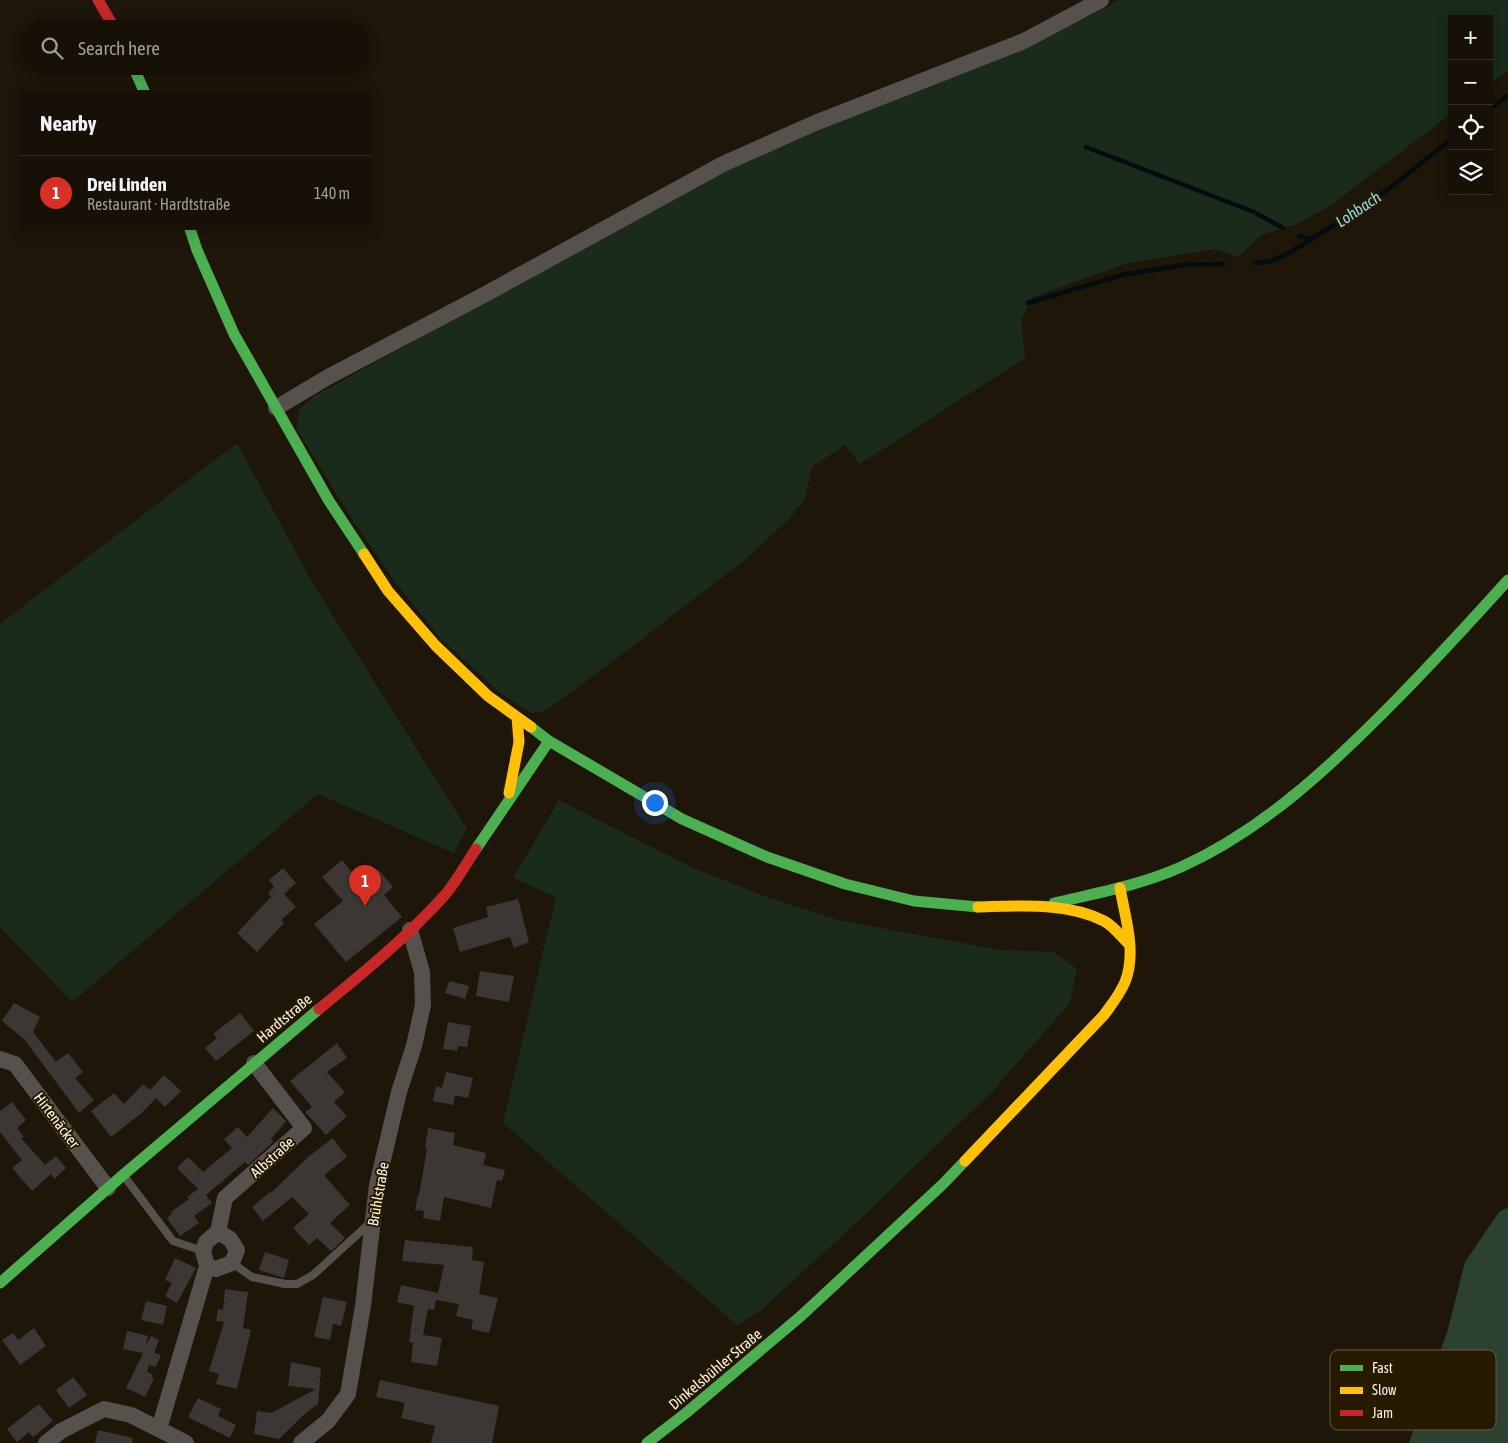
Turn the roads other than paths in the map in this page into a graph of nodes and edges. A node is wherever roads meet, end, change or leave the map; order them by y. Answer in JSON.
{"nodes":[{"id":1,"x":98,"y":0,"type":"edge"},
{"id":2,"x":1101,"y":0,"type":"edge"},
{"id":3,"x":110,"y":20,"type":"edge"},
{"id":4,"x":137,"y":75,"type":"edge"},
{"id":5,"x":144,"y":90,"type":"edge"},
{"id":6,"x":190,"y":230,"type":"edge"},
{"id":7,"x":276,"y":408,"type":"junction"},
{"id":8,"x":1508,"y":580,"type":"edge"},
{"id":9,"x":517,"y":718,"type":"junction"},
{"id":10,"x":549,"y":740,"type":"junction"},
{"id":11,"x":508,"y":802,"type":"junction"},
{"id":12,"x":1120,"y":888,"type":"junction"},
{"id":13,"x":1036,"y":906,"type":"junction"},
{"id":14,"x":410,"y":930,"type":"junction"},
{"id":15,"x":1130,"y":945,"type":"junction"},
{"id":16,"x":0,"y":1059,"type":"edge"},
{"id":17,"x":254,"y":1063,"type":"junction"},
{"id":18,"x":123,"y":1175,"type":"junction"},
{"id":19,"x":108,"y":1188,"type":"junction"},
{"id":20,"x":372,"y":1220,"type":"junction"},
{"id":21,"x":218,"y":1232,"type":"junction"},
{"id":22,"x":205,"y":1259,"type":"junction"},
{"id":23,"x":232,"y":1263,"type":"junction"},
{"id":24,"x":0,"y":1283,"type":"edge"},
{"id":25,"x":160,"y":1429,"type":"junction"},
{"id":26,"x":46,"y":1443,"type":"edge"},
{"id":27,"x":186,"y":1443,"type":"edge"},
{"id":28,"x":302,"y":1443,"type":"edge"},
{"id":29,"x":647,"y":1443,"type":"edge"}],
"edges":[{"from":1,"to":3,"type":"main road"},
{"from":2,"to":7,"type":"street"},
{"from":4,"to":5,"type":"main road"},
{"from":6,"to":7,"type":"main road"},
{"from":7,"to":9,"type":"main road"},
{"from":8,"to":12,"type":"main road"},
{"from":9,"to":10,"type":"main road"},
{"from":9,"to":11,"type":"main road"},
{"from":10,"to":11,"type":"main road","name":"Hardtstraße"},
{"from":10,"to":13,"type":"main road"},
{"from":11,"to":14,"type":"main road","name":"Hardtstraße"},
{"from":12,"to":13,"type":"main road"},
{"from":12,"to":15,"type":"main road","name":"Dinkelsbühler Straße"},
{"from":13,"to":15,"type":"main road"},
{"from":14,"to":17,"type":"main road","name":"Hardtstraße"},
{"from":14,"to":20,"type":"street","name":"Brühlstraße"},
{"from":15,"to":29,"type":"main road","name":"Dinkelsbühler Straße"},
{"from":16,"to":19,"type":"street","name":"Hirtenäcker"},
{"from":17,"to":18,"type":"main road","name":"Hardtstraße"},
{"from":17,"to":21,"type":"street","name":"Albstraße"},
{"from":18,"to":19,"type":"main road","name":"Hardtstraße"},
{"from":18,"to":22,"type":"lane"},
{"from":19,"to":24,"type":"main road","name":"Hardtstraße"},
{"from":20,"to":23,"type":"lane"},
{"from":20,"to":28,"type":"street","name":"Brühlstraße"},
{"from":21,"to":22,"type":"street","name":"Albstraße"},
{"from":21,"to":23,"type":"street"},
{"from":22,"to":23,"type":"street"},
{"from":22,"to":25,"type":"street","name":"Albstraße"},
{"from":25,"to":26,"type":"street"},
{"from":25,"to":27,"type":"street"}]}
